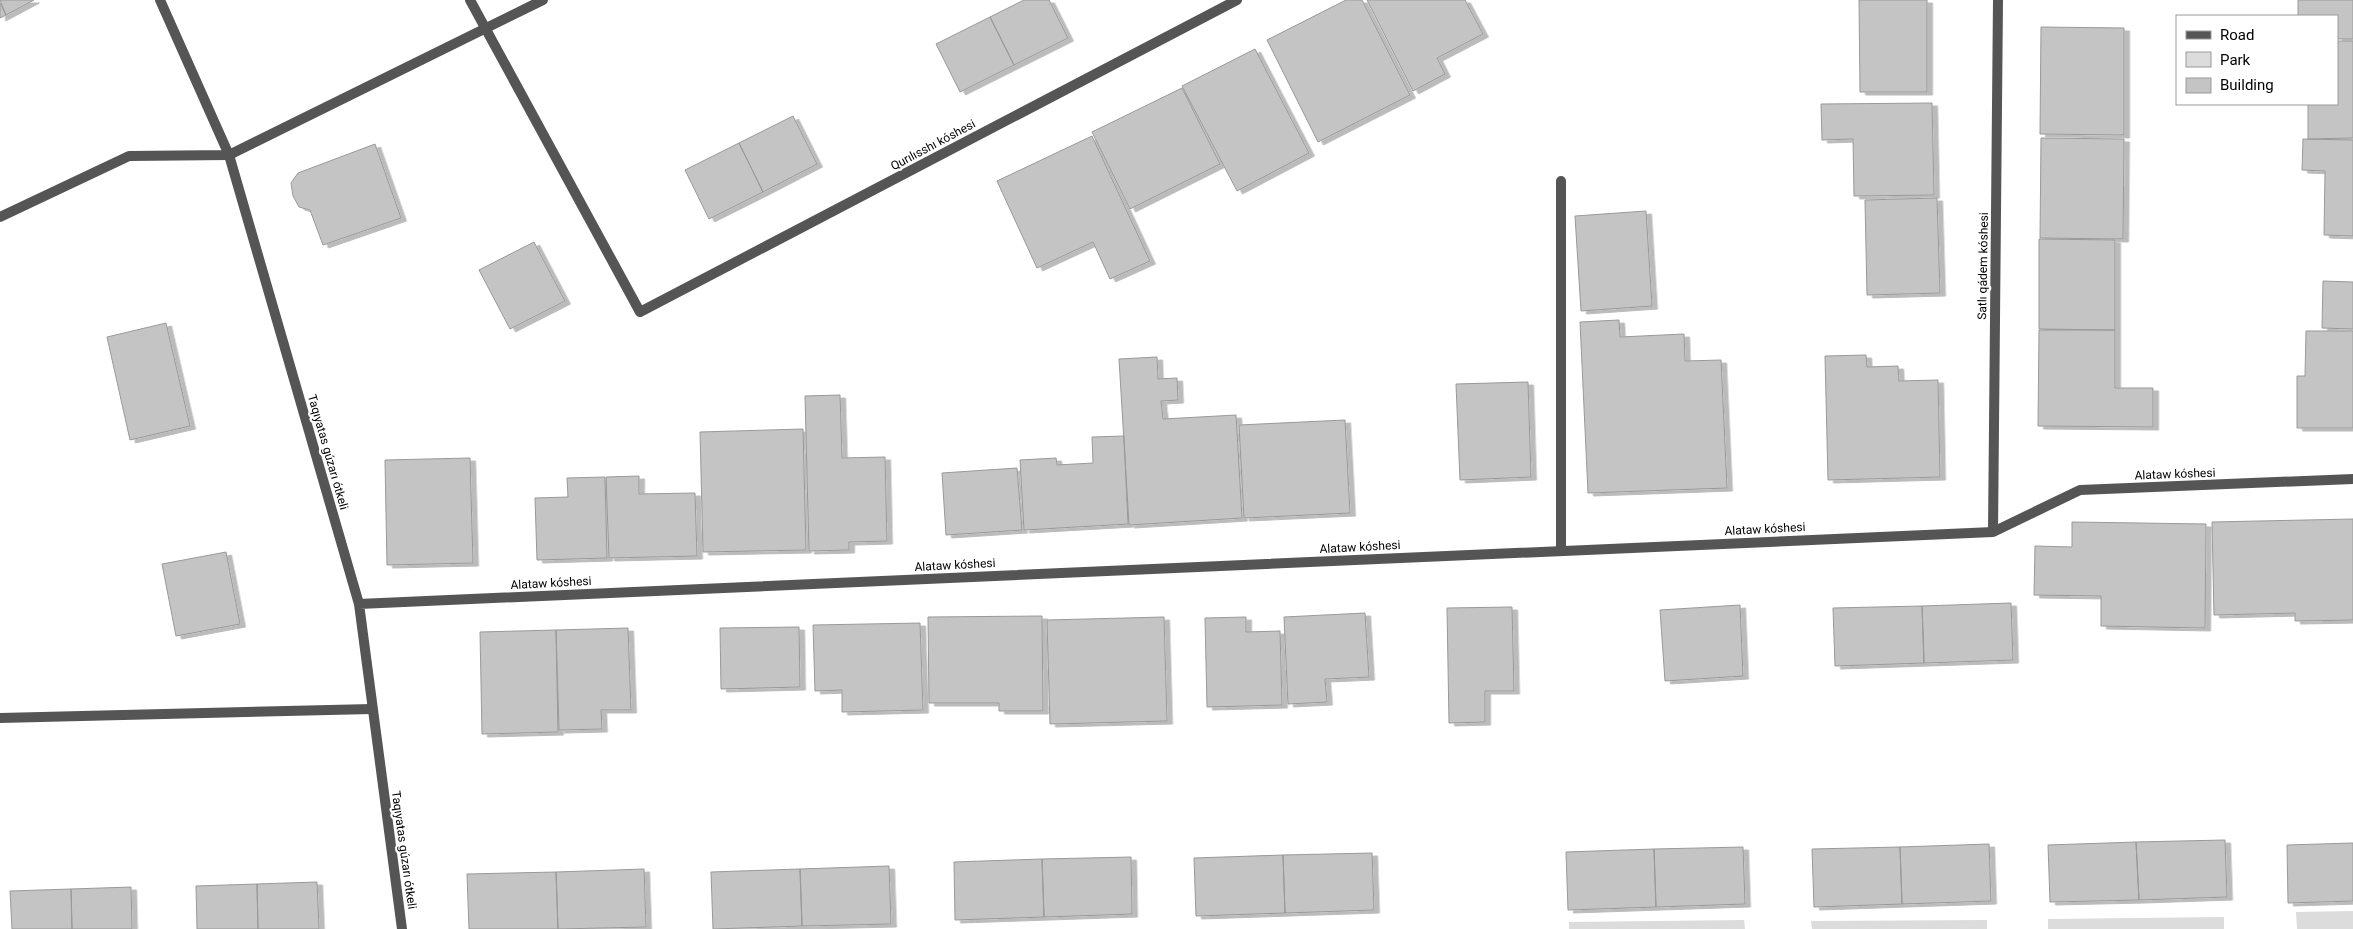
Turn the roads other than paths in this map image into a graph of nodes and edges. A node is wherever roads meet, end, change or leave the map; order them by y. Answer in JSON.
{"nodes":[{"id":1,"x":160,"y":0,"type":"edge"},
{"id":2,"x":470,"y":0,"type":"edge"},
{"id":3,"x":543,"y":0,"type":"edge"},
{"id":4,"x":1237,"y":0,"type":"edge"},
{"id":5,"x":1998,"y":0,"type":"edge"},
{"id":6,"x":485,"y":29,"type":"junction"},
{"id":7,"x":229,"y":155,"type":"junction"},
{"id":8,"x":1561,"y":181,"type":"dead end"},
{"id":9,"x":0,"y":217,"type":"edge"},
{"id":10,"x":2353,"y":479,"type":"edge"},
{"id":11,"x":1993,"y":532,"type":"junction"},
{"id":12,"x":1561,"y":551,"type":"junction"},
{"id":13,"x":359,"y":604,"type":"junction"},
{"id":14,"x":372,"y":710,"type":"junction"},
{"id":15,"x":0,"y":718,"type":"edge"},
{"id":16,"x":402,"y":929,"type":"edge"}],
"edges":[{"from":1,"to":7,"type":"street","name":"Taqıyatas gúzarı ótkeli"},
{"from":2,"to":6,"type":"street"},
{"from":3,"to":6,"type":"street"},
{"from":4,"to":6,"type":"street","name":"Qurılısshı kóshesi"},
{"from":5,"to":11,"type":"street","name":"Satlı qádem kóshesi"},
{"from":6,"to":7,"type":"street"},
{"from":7,"to":9,"type":"street"},
{"from":7,"to":13,"type":"street","name":"Taqıyatas gúzarı ótkeli"},
{"from":8,"to":12,"type":"street"},
{"from":10,"to":11,"type":"street","name":"Alataw kóshesi"},
{"from":11,"to":12,"type":"street","name":"Alataw kóshesi"},
{"from":12,"to":13,"type":"street","name":"Alataw kóshesi"},
{"from":13,"to":14,"type":"street","name":"Taqıyatas gúzarı ótkeli"},
{"from":14,"to":15,"type":"street"},
{"from":14,"to":16,"type":"street","name":"Taqıyatas gúzarı ótkeli"}]}
